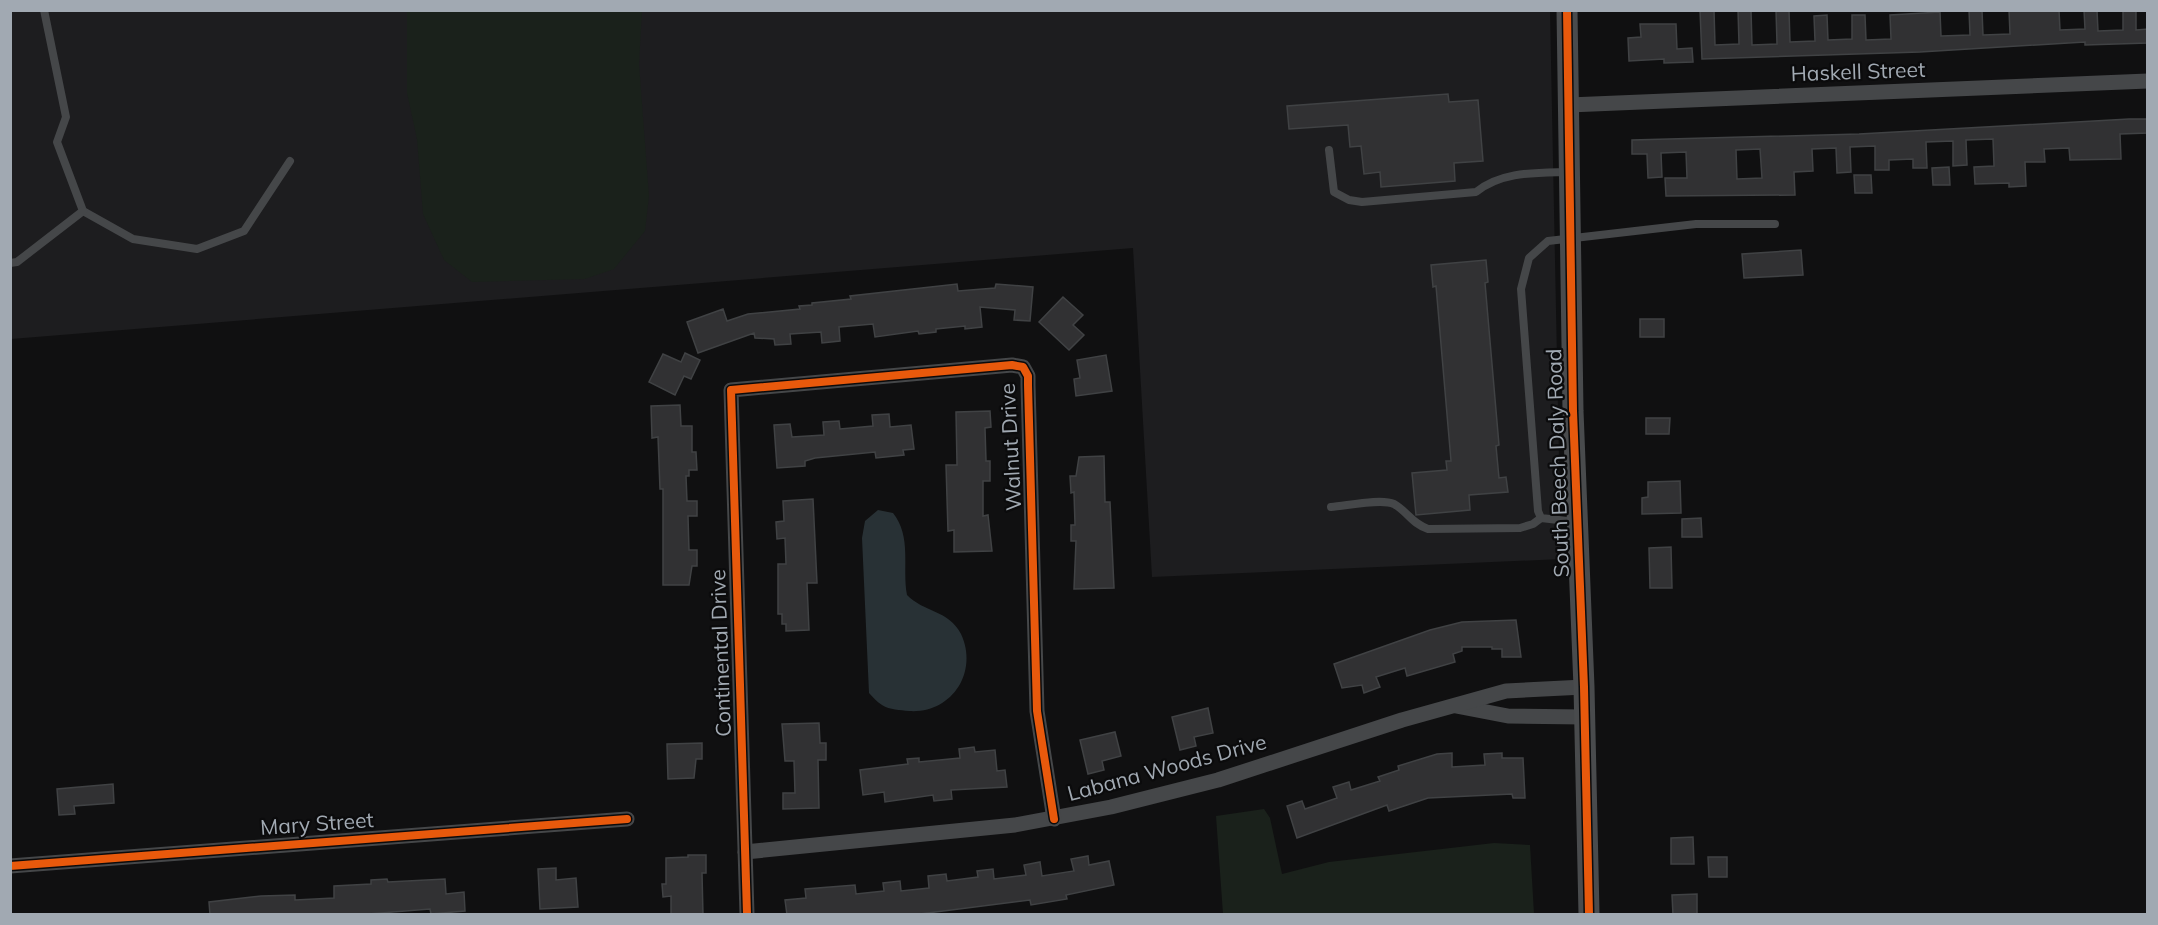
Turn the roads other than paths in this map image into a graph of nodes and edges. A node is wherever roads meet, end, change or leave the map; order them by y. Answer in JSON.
{"nodes":[{"id":1,"x":44,"y":10,"type":"edge"},
{"id":2,"x":1567,"y":10,"type":"edge"},
{"id":3,"x":2148,"y":81,"type":"edge"},
{"id":4,"x":1569,"y":105,"type":"junction"},
{"id":5,"x":1329,"y":150,"type":"dead end"},
{"id":6,"x":291,"y":161,"type":"dead end"},
{"id":7,"x":1570,"y":172,"type":"junction"},
{"id":8,"x":83,"y":211,"type":"junction"},
{"id":9,"x":1774,"y":224,"type":"dead end"},
{"id":10,"x":1571,"y":237,"type":"junction"},
{"id":11,"x":10,"y":263,"type":"edge"},
{"id":12,"x":731,"y":390,"type":"joint"},
{"id":13,"x":1331,"y":507,"type":"dead end"},
{"id":14,"x":1541,"y":518,"type":"junction"},
{"id":15,"x":1577,"y":522,"type":"junction"},
{"id":16,"x":1584,"y":687,"type":"junction"},
{"id":17,"x":1450,"y":705,"type":"junction"},
{"id":18,"x":1584,"y":717,"type":"junction"},
{"id":19,"x":627,"y":819,"type":"dead end"},
{"id":20,"x":1054,"y":819,"type":"junction"},
{"id":21,"x":745,"y":852,"type":"junction"},
{"id":22,"x":10,"y":866,"type":"edge"},
{"id":23,"x":747,"y":915,"type":"edge"},
{"id":24,"x":1589,"y":915,"type":"edge"}],
"edges":[{"from":1,"to":8,"type":"lane"},
{"from":2,"to":4,"type":"street","name":"South Beech Daly Road"},
{"from":3,"to":4,"type":"street","name":"Haskell Street"},
{"from":4,"to":7,"type":"street","name":"South Beech Daly Road"},
{"from":5,"to":7,"type":"lane"},
{"from":6,"to":8,"type":"lane"},
{"from":7,"to":10,"type":"street","name":"South Beech Daly Road"},
{"from":8,"to":11,"type":"lane"},
{"from":9,"to":10,"type":"lane"},
{"from":10,"to":14,"type":"lane"},
{"from":10,"to":15,"type":"street","name":"South Beech Daly Road"},
{"from":12,"to":20,"type":"street","name":"Walnut Drive"},
{"from":12,"to":21,"type":"street","name":"Continental Drive"},
{"from":13,"to":14,"type":"lane"},
{"from":14,"to":15,"type":"lane"},
{"from":15,"to":16,"type":"street","name":"South Beech Daly Road"},
{"from":16,"to":17,"type":"street","name":"Labana Woods Drive"},
{"from":16,"to":18,"type":"street","name":"South Beech Daly Road"},
{"from":17,"to":18,"type":"street","name":"Labana Woods Drive"},
{"from":17,"to":20,"type":"street","name":"Labana Woods Drive"},
{"from":18,"to":24,"type":"street","name":"South Beech Daly Road"},
{"from":19,"to":22,"type":"street","name":"Mary Street"},
{"from":20,"to":21,"type":"street","name":"Labana Woods Drive"},
{"from":21,"to":23,"type":"street","name":"Continental Drive"}]}
